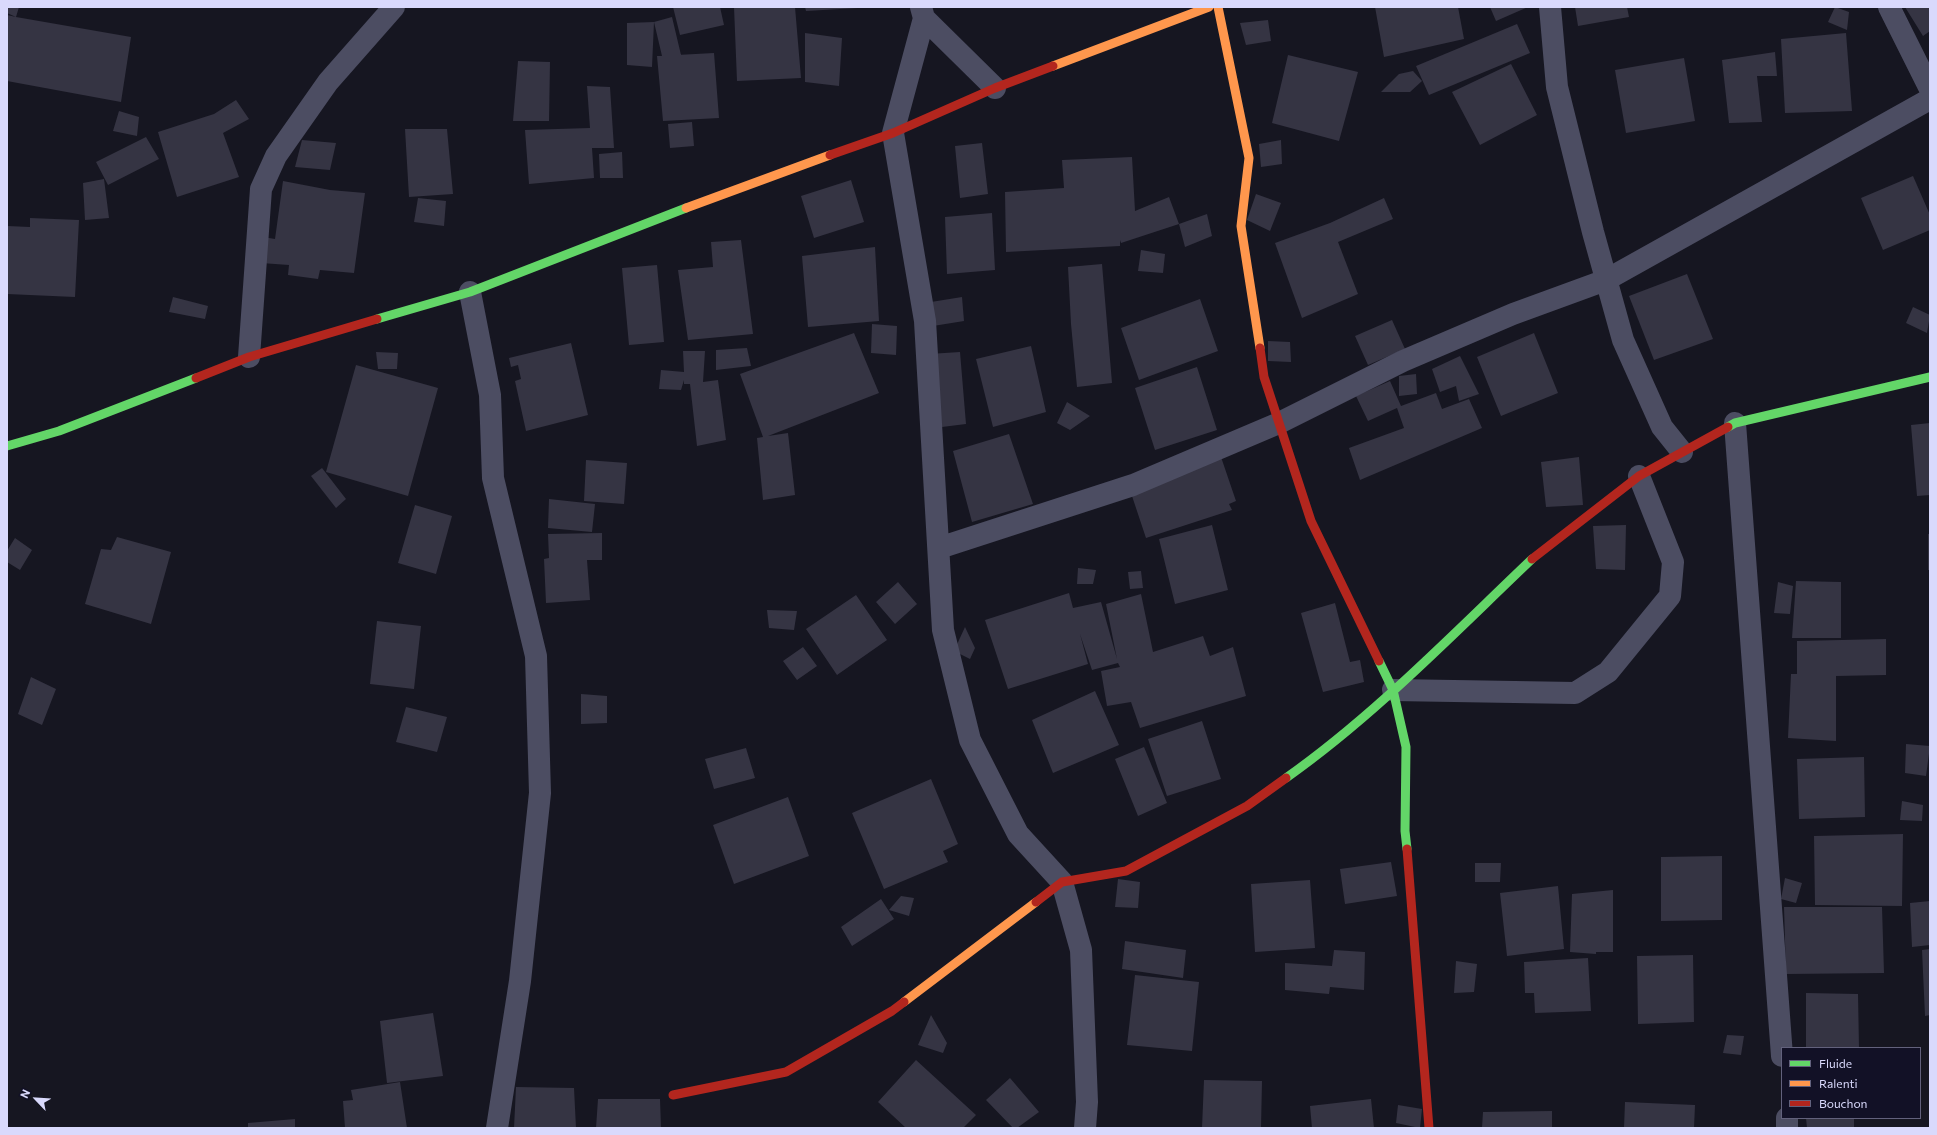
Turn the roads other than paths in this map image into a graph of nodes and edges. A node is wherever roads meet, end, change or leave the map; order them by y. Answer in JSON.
{"nodes":[{"id":1,"x":394,"y":7,"type":"edge"},
{"id":2,"x":1209,"y":7,"type":"edge"},
{"id":3,"x":1218,"y":7,"type":"edge"},
{"id":4,"x":1550,"y":7,"type":"edge"},
{"id":5,"x":1888,"y":7,"type":"edge"},
{"id":6,"x":922,"y":13,"type":"edge"},
{"id":7,"x":995,"y":88,"type":"junction"},
{"id":8,"x":1930,"y":89,"type":"edge"},
{"id":9,"x":1930,"y":99,"type":"edge"},
{"id":10,"x":893,"y":133,"type":"junction"},
{"id":11,"x":1606,"y":280,"type":"junction"},
{"id":12,"x":470,"y":292,"type":"junction"},
{"id":13,"x":249,"y":357,"type":"junction"},
{"id":14,"x":1930,"y":376,"type":"edge"},
{"id":15,"x":1279,"y":423,"type":"junction"},
{"id":16,"x":1735,"y":423,"type":"junction"},
{"id":17,"x":7,"y":446,"type":"edge"},
{"id":18,"x":1682,"y":452,"type":"junction"},
{"id":19,"x":1639,"y":476,"type":"junction"},
{"id":20,"x":939,"y":548,"type":"junction"},
{"id":21,"x":1393,"y":690,"type":"junction"},
{"id":22,"x":1062,"y":882,"type":"junction"},
{"id":23,"x":1781,"y":1047,"type":"edge"},
{"id":24,"x":673,"y":1095,"type":"dead end"},
{"id":25,"x":497,"y":1128,"type":"edge"},
{"id":26,"x":1085,"y":1128,"type":"edge"},
{"id":27,"x":1429,"y":1128,"type":"edge"}],
"edges":[{"from":1,"to":13,"type":"street"},
{"from":2,"to":7,"type":"street"},
{"from":3,"to":15,"type":"street"},
{"from":4,"to":11,"type":"street"},
{"from":5,"to":8,"type":"street"},
{"from":6,"to":7,"type":"street"},
{"from":6,"to":10,"type":"street"},
{"from":7,"to":10,"type":"street"},
{"from":9,"to":11,"type":"street"},
{"from":10,"to":12,"type":"street"},
{"from":10,"to":20,"type":"street"},
{"from":11,"to":15,"type":"street"},
{"from":11,"to":18,"type":"street"},
{"from":12,"to":13,"type":"street"},
{"from":12,"to":25,"type":"street"},
{"from":13,"to":17,"type":"street"},
{"from":14,"to":16,"type":"street"},
{"from":15,"to":20,"type":"street"},
{"from":15,"to":21,"type":"street"},
{"from":16,"to":18,"type":"street"},
{"from":16,"to":23,"type":"street"},
{"from":18,"to":19,"type":"street"},
{"from":19,"to":21,"type":"street"},
{"from":19,"to":21,"type":"street"},
{"from":20,"to":22,"type":"street"},
{"from":21,"to":22,"type":"street"},
{"from":21,"to":27,"type":"street"},
{"from":22,"to":24,"type":"street"},
{"from":22,"to":26,"type":"street"}]}
